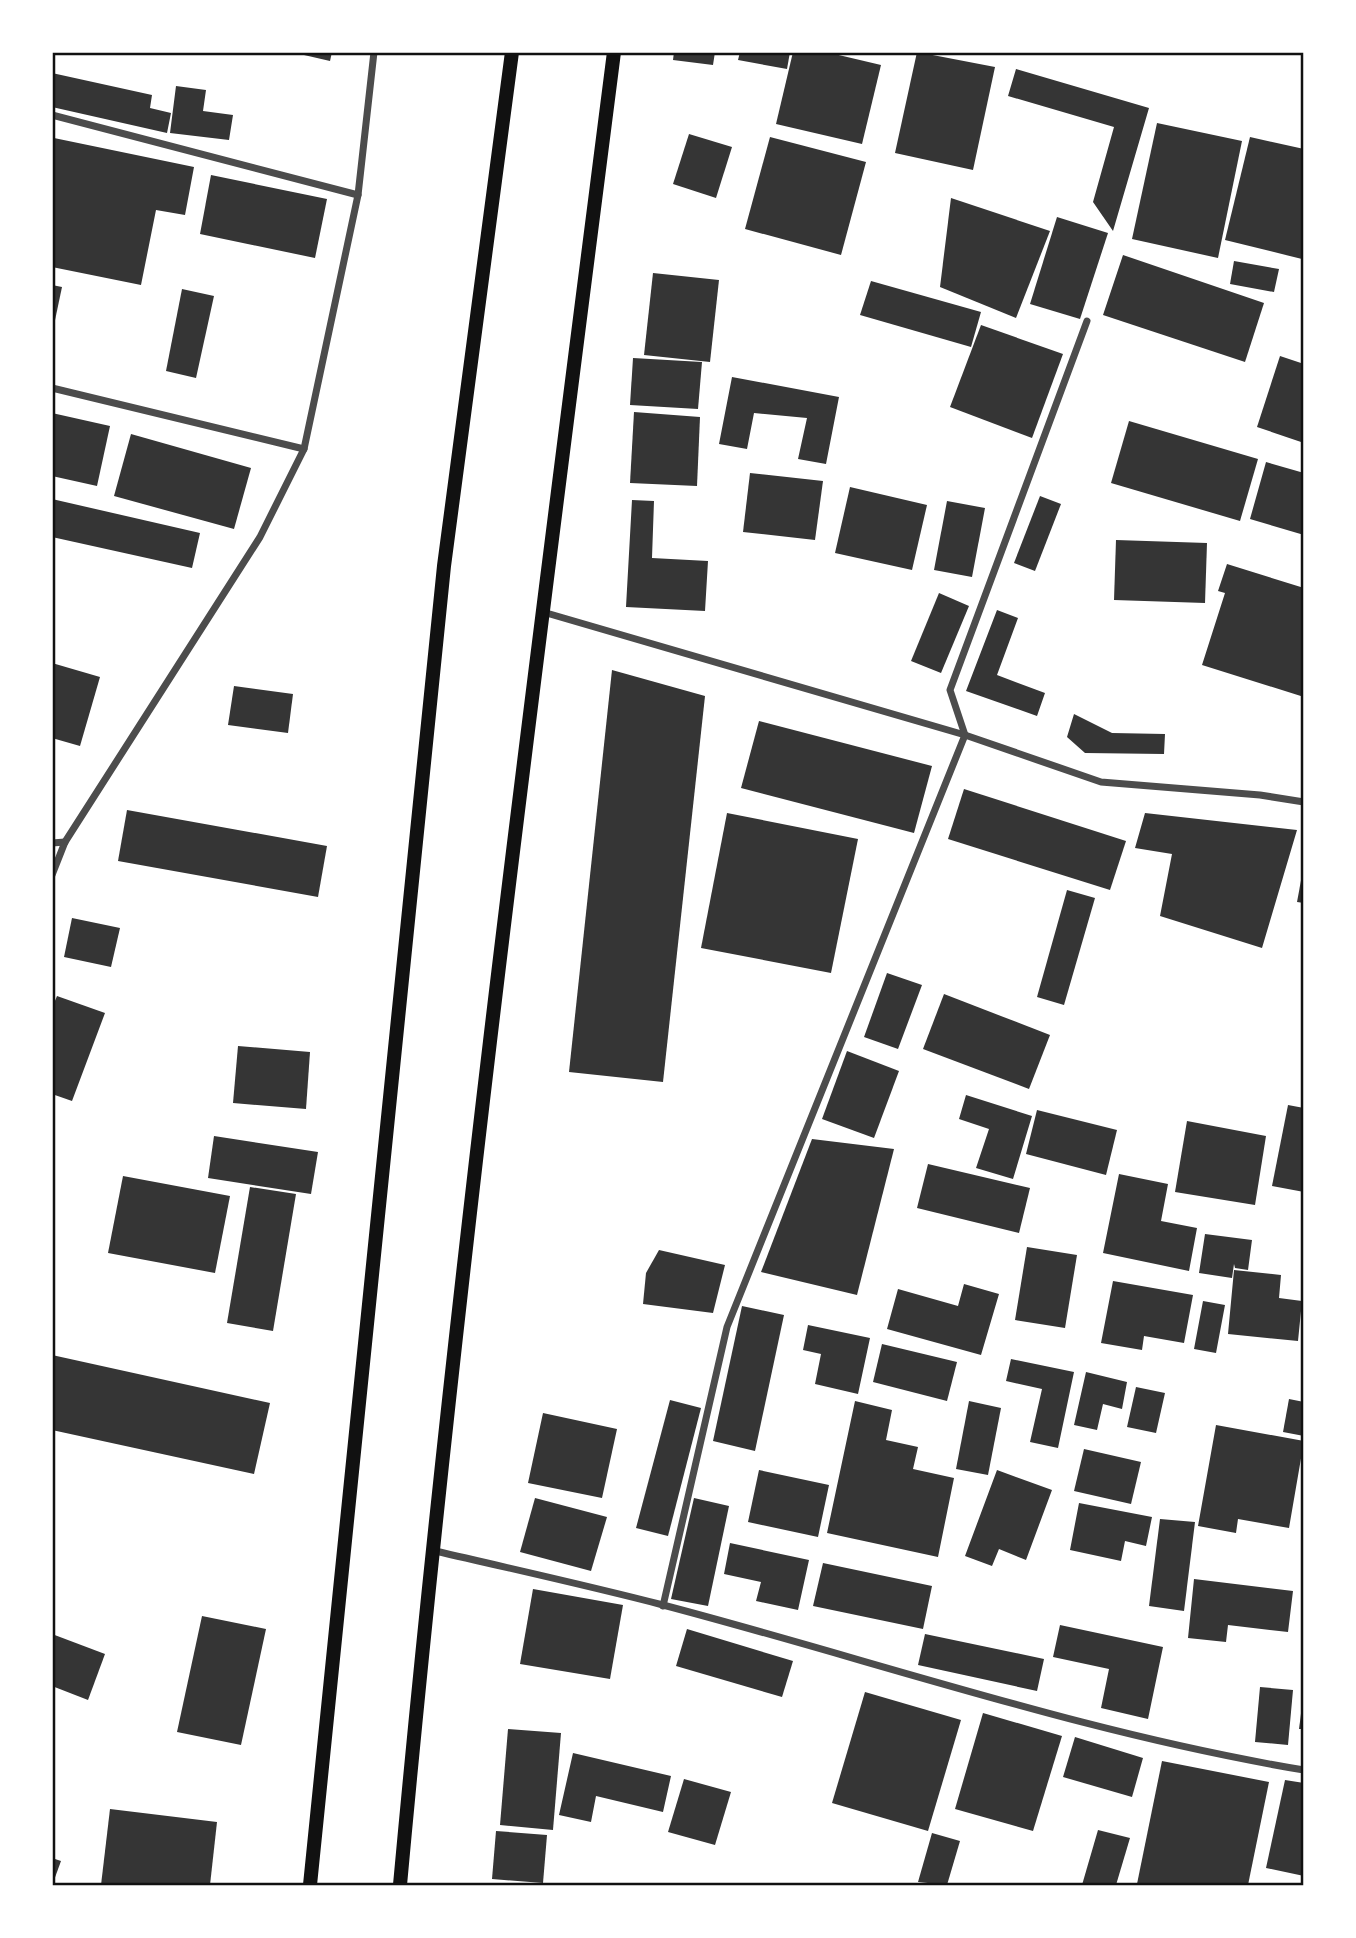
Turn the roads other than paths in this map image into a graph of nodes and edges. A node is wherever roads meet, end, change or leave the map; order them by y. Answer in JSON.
{"nodes":[{"id":1,"x":374,"y":52,"type":"edge"},
{"id":2,"x":512,"y":52,"type":"edge"},
{"id":3,"x":614,"y":52,"type":"edge"},
{"id":4,"x":52,"y":115,"type":"edge"},
{"id":5,"x":358,"y":195,"type":"junction"},
{"id":6,"x":1087,"y":321,"type":"dead end"},
{"id":7,"x":52,"y":388,"type":"edge"},
{"id":8,"x":304,"y":449,"type":"junction"},
{"id":9,"x":542,"y":612,"type":"junction"},
{"id":10,"x":964,"y":735,"type":"junction"},
{"id":11,"x":1304,"y":802,"type":"edge"},
{"id":12,"x":65,"y":842,"type":"junction"},
{"id":13,"x":52,"y":844,"type":"edge"},
{"id":14,"x":52,"y":875,"type":"edge"},
{"id":15,"x":430,"y":1549,"type":"junction"},
{"id":16,"x":663,"y":1606,"type":"junction"},
{"id":17,"x":1304,"y":1770,"type":"edge"},
{"id":18,"x":310,"y":1885,"type":"edge"},
{"id":19,"x":400,"y":1885,"type":"edge"}],
"edges":[{"from":1,"to":5,"type":"street"},
{"from":2,"to":18,"type":"main road"},
{"from":3,"to":9,"type":"main road"},
{"from":4,"to":5,"type":"street"},
{"from":5,"to":8,"type":"street"},
{"from":6,"to":10,"type":"street"},
{"from":7,"to":8,"type":"street"},
{"from":8,"to":12,"type":"street"},
{"from":9,"to":10,"type":"street"},
{"from":9,"to":15,"type":"main road"},
{"from":10,"to":11,"type":"street"},
{"from":10,"to":16,"type":"street"},
{"from":12,"to":13,"type":"street"},
{"from":12,"to":14,"type":"street"},
{"from":15,"to":16,"type":"street"},
{"from":15,"to":19,"type":"main road"},
{"from":16,"to":17,"type":"street"}]}
